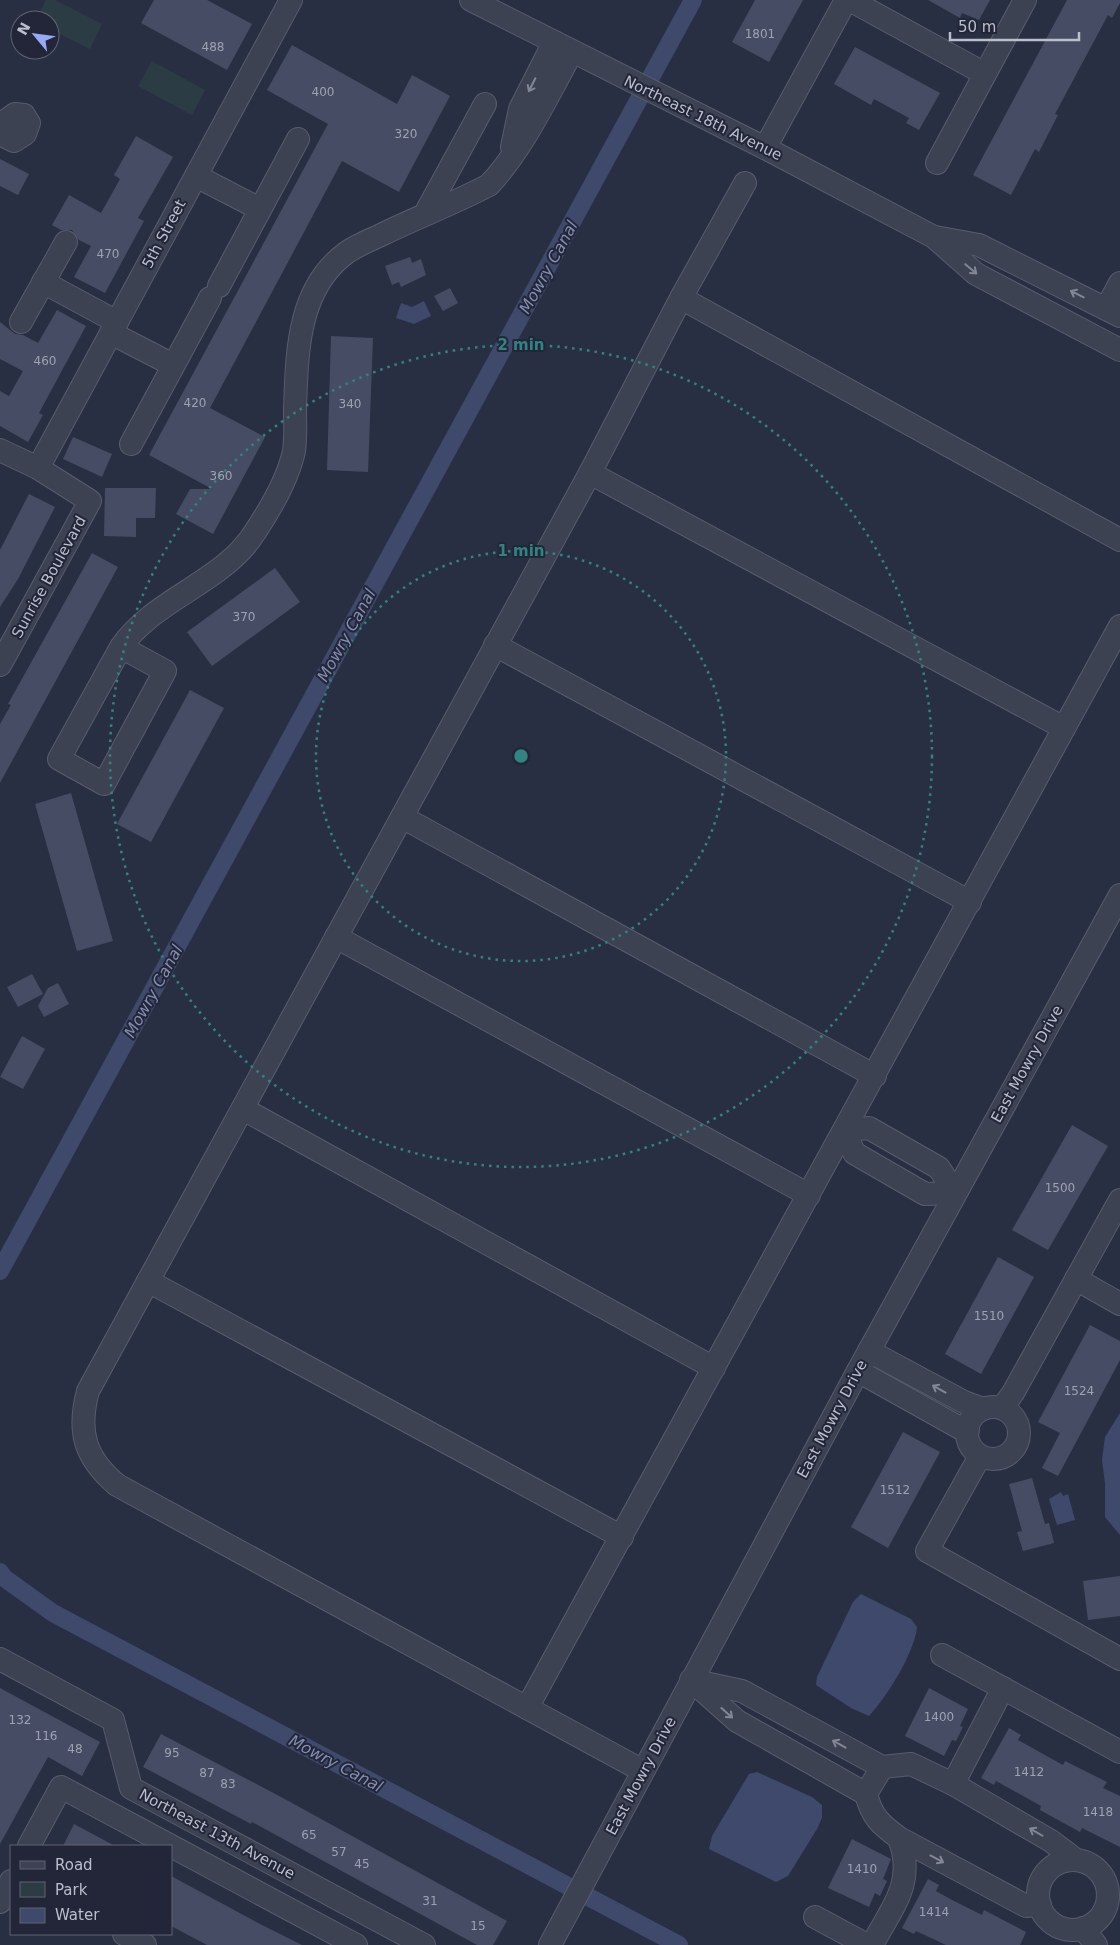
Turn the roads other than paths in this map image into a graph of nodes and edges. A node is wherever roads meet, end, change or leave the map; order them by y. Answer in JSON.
{"nodes":[{"id":1,"x":291,"y":0,"type":"edge"},
{"id":2,"x":848,"y":0,"type":"edge"},
{"id":3,"x":1025,"y":0,"type":"edge"},
{"id":4,"x":473,"y":1,"type":"edge"},
{"id":5,"x":511,"y":9,"type":"edge"},
{"id":6,"x":563,"y":47,"type":"junction"},
{"id":7,"x":985,"y":74,"type":"junction"},
{"id":8,"x":484,"y":104,"type":"dead end"},
{"id":9,"x":0,"y":125,"type":"edge"},
{"id":10,"x":0,"y":134,"type":"edge"},
{"id":11,"x":298,"y":139,"type":"dead end"},
{"id":12,"x":765,"y":148,"type":"junction"},
{"id":13,"x":937,"y":163,"type":"dead end"},
{"id":14,"x":196,"y":176,"type":"junction"},
{"id":15,"x":745,"y":183,"type":"dead end"},
{"id":16,"x":260,"y":209,"type":"junction"},
{"id":17,"x":425,"y":214,"type":"junction"},
{"id":18,"x":934,"y":237,"type":"junction"},
{"id":19,"x":66,"y":242,"type":"dead end"},
{"id":20,"x":43,"y":282,"type":"junction"},
{"id":21,"x":1120,"y":283,"type":"edge"},
{"id":22,"x":682,"y":298,"type":"junction"},
{"id":23,"x":1113,"y":313,"type":"edge"},
{"id":24,"x":22,"y":322,"type":"dead end"},
{"id":25,"x":114,"y":327,"type":"junction"},
{"id":26,"x":1120,"y":350,"type":"edge"},
{"id":27,"x":173,"y":365,"type":"junction"},
{"id":28,"x":131,"y":444,"type":"dead end"},
{"id":29,"x":0,"y":450,"type":"edge"},
{"id":30,"x":38,"y":468,"type":"junction"},
{"id":31,"x":590,"y":473,"type":"junction"},
{"id":32,"x":1120,"y":540,"type":"edge"},
{"id":33,"x":1120,"y":626,"type":"edge"},
{"id":34,"x":495,"y":645,"type":"junction"},
{"id":35,"x":121,"y":647,"type":"junction"},
{"id":36,"x":0,"y":665,"type":"edge"},
{"id":37,"x":1064,"y":728,"type":"junction"},
{"id":38,"x":402,"y":817,"type":"junction"},
{"id":39,"x":1120,"y":895,"type":"edge"},
{"id":40,"x":970,"y":902,"type":"junction"},
{"id":41,"x":336,"y":937,"type":"junction"},
{"id":42,"x":875,"y":1076,"type":"junction"},
{"id":43,"x":243,"y":1109,"type":"junction"},
{"id":44,"x":845,"y":1130,"type":"junction"},
{"id":45,"x":906,"y":1149,"type":"junction"},
{"id":46,"x":892,"y":1175,"type":"junction"},
{"id":47,"x":956,"y":1193,"type":"junction"},
{"id":48,"x":809,"y":1195,"type":"junction"},
{"id":49,"x":1120,"y":1200,"type":"edge"},
{"id":50,"x":1076,"y":1279,"type":"junction"},
{"id":51,"x":148,"y":1281,"type":"junction"},
{"id":52,"x":1120,"y":1304,"type":"edge"},
{"id":53,"x":869,"y":1351,"type":"junction"},
{"id":54,"x":714,"y":1368,"type":"junction"},
{"id":55,"x":858,"y":1371,"type":"junction"},
{"id":56,"x":992,"y":1409,"type":"junction"},
{"id":57,"x":968,"y":1430,"type":"junction"},
{"id":58,"x":980,"y":1456,"type":"junction"},
{"id":59,"x":622,"y":1536,"type":"junction"},
{"id":60,"x":942,"y":1655,"type":"dead end"},
{"id":61,"x":0,"y":1659,"type":"edge"},
{"id":62,"x":1120,"y":1659,"type":"edge"},
{"id":63,"x":691,"y":1680,"type":"junction"},
{"id":64,"x":1004,"y":1688,"type":"junction"},
{"id":65,"x":527,"y":1708,"type":"junction"},
{"id":66,"x":1120,"y":1752,"type":"edge"},
{"id":67,"x":882,"y":1767,"type":"junction"},
{"id":68,"x":643,"y":1771,"type":"junction"},
{"id":69,"x":953,"y":1784,"type":"junction"},
{"id":70,"x":866,"y":1794,"type":"junction"},
{"id":71,"x":899,"y":1838,"type":"junction"},
{"id":72,"x":31,"y":1845,"type":"edge"},
{"id":73,"x":169,"y":1845,"type":"edge"},
{"id":74,"x":172,"y":1846,"type":"edge"},
{"id":75,"x":1076,"y":1860,"type":"junction"},
{"id":76,"x":1112,"y":1877,"type":"edge"},
{"id":77,"x":10,"y":1883,"type":"edge"},
{"id":78,"x":0,"y":1902,"type":"edge"},
{"id":79,"x":1040,"y":1905,"type":"junction"},
{"id":80,"x":815,"y":1917,"type":"dead end"},
{"id":81,"x":126,"y":1935,"type":"edge"},
{"id":82,"x":1090,"y":1937,"type":"edge"},
{"id":83,"x":145,"y":1945,"type":"edge"},
{"id":84,"x":356,"y":1945,"type":"edge"},
{"id":85,"x":424,"y":1945,"type":"edge"},
{"id":86,"x":550,"y":1945,"type":"edge"},
{"id":87,"x":867,"y":1945,"type":"edge"},
{"id":88,"x":872,"y":1945,"type":"edge"}],
"edges":[{"from":1,"to":14,"type":"street","name":"5th Street"},
{"from":2,"to":7,"type":"street"},
{"from":2,"to":12,"type":"street"},
{"from":3,"to":7,"type":"street"},
{"from":4,"to":5,"type":"street","name":"Northeast 18th Avenue"},
{"from":5,"to":6,"type":"street","name":"Northeast 18th Avenue"},
{"from":6,"to":12,"type":"street","name":"Northeast 18th Avenue"},
{"from":6,"to":17,"type":"street"},
{"from":7,"to":13,"type":"street"},
{"from":8,"to":17,"type":"street"},
{"from":9,"to":10,"type":"street"},
{"from":11,"to":16,"type":"street"},
{"from":12,"to":18,"type":"street","name":"Northeast 18th Avenue"},
{"from":14,"to":16,"type":"street"},
{"from":14,"to":25,"type":"street","name":"5th Street"},
{"from":15,"to":22,"type":"street"},
{"from":16,"to":27,"type":"street"},
{"from":17,"to":35,"type":"street"},
{"from":23,"to":18,"type":"street","name":"Northeast 18th Avenue","one_way":true},
{"from":18,"to":26,"type":"street","name":"Northeast 18th Avenue","one_way":true},
{"from":19,"to":20,"type":"street"},
{"from":20,"to":24,"type":"street"},
{"from":20,"to":25,"type":"street"},
{"from":21,"to":23,"type":"street"},
{"from":22,"to":31,"type":"street"},
{"from":22,"to":32,"type":"street"},
{"from":25,"to":27,"type":"street"},
{"from":25,"to":30,"type":"street","name":"5th Street"},
{"from":27,"to":28,"type":"street"},
{"from":29,"to":30,"type":"street","name":"Sunrise Boulevard"},
{"from":30,"to":36,"type":"street","name":"Sunrise Boulevard"},
{"from":31,"to":34,"type":"street"},
{"from":31,"to":37,"type":"street"},
{"from":33,"to":37,"type":"street"},
{"from":34,"to":38,"type":"street"},
{"from":34,"to":40,"type":"street"},
{"from":35,"to":35,"type":"street"},
{"from":37,"to":40,"type":"street"},
{"from":38,"to":41,"type":"street"},
{"from":38,"to":42,"type":"street"},
{"from":39,"to":47,"type":"street","name":"East Mowry Drive"},
{"from":40,"to":42,"type":"street"},
{"from":41,"to":43,"type":"street"},
{"from":41,"to":48,"type":"street"},
{"from":42,"to":44,"type":"street"},
{"from":43,"to":51,"type":"street"},
{"from":43,"to":54,"type":"street"},
{"from":44,"to":45,"type":"street"},
{"from":44,"to":46,"type":"street"},
{"from":44,"to":48,"type":"street"},
{"from":45,"to":46,"type":"street"},
{"from":45,"to":47,"type":"street"},
{"from":46,"to":47,"type":"street"},
{"from":47,"to":53,"type":"street","name":"East Mowry Drive"},
{"from":48,"to":54,"type":"street"},
{"from":49,"to":50,"type":"street"},
{"from":50,"to":52,"type":"street"},
{"from":50,"to":56,"type":"street"},
{"from":51,"to":59,"type":"street"},
{"from":51,"to":65,"type":"street"},
{"from":53,"to":55,"type":"street","name":"East Mowry Drive"},
{"from":56,"to":53,"type":"street","one_way":true},
{"from":54,"to":59,"type":"street"},
{"from":55,"to":57,"type":"street"},
{"from":55,"to":63,"type":"street","name":"East Mowry Drive"},
{"from":56,"to":57,"type":"street"},
{"from":56,"to":58,"type":"street"},
{"from":57,"to":58,"type":"street"},
{"from":58,"to":62,"type":"street"},
{"from":59,"to":65,"type":"street"},
{"from":60,"to":64,"type":"street"},
{"from":61,"to":85,"type":"street","name":"Northeast 13th Avenue"},
{"from":67,"to":63,"type":"street","one_way":true},
{"from":63,"to":68,"type":"street","name":"East Mowry Drive"},
{"from":63,"to":70,"type":"street","one_way":true},
{"from":64,"to":66,"type":"street"},
{"from":64,"to":69,"type":"street"},
{"from":65,"to":68,"type":"street"},
{"from":67,"to":69,"type":"street"},
{"from":67,"to":70,"type":"street"},
{"from":68,"to":86,"type":"street","name":"East Mowry Drive"},
{"from":75,"to":69,"type":"street","one_way":true},
{"from":70,"to":71,"type":"street"},
{"from":71,"to":79,"type":"street","one_way":true},
{"from":71,"to":88,"type":"street"},
{"from":72,"to":73,"type":"street"},
{"from":74,"to":84,"type":"street"},
{"from":75,"to":76,"type":"street"},
{"from":75,"to":79,"type":"street"},
{"from":76,"to":82,"type":"street"},
{"from":77,"to":78,"type":"street"},
{"from":79,"to":82,"type":"street"},
{"from":80,"to":87,"type":"street"},
{"from":81,"to":83,"type":"street"}]}
